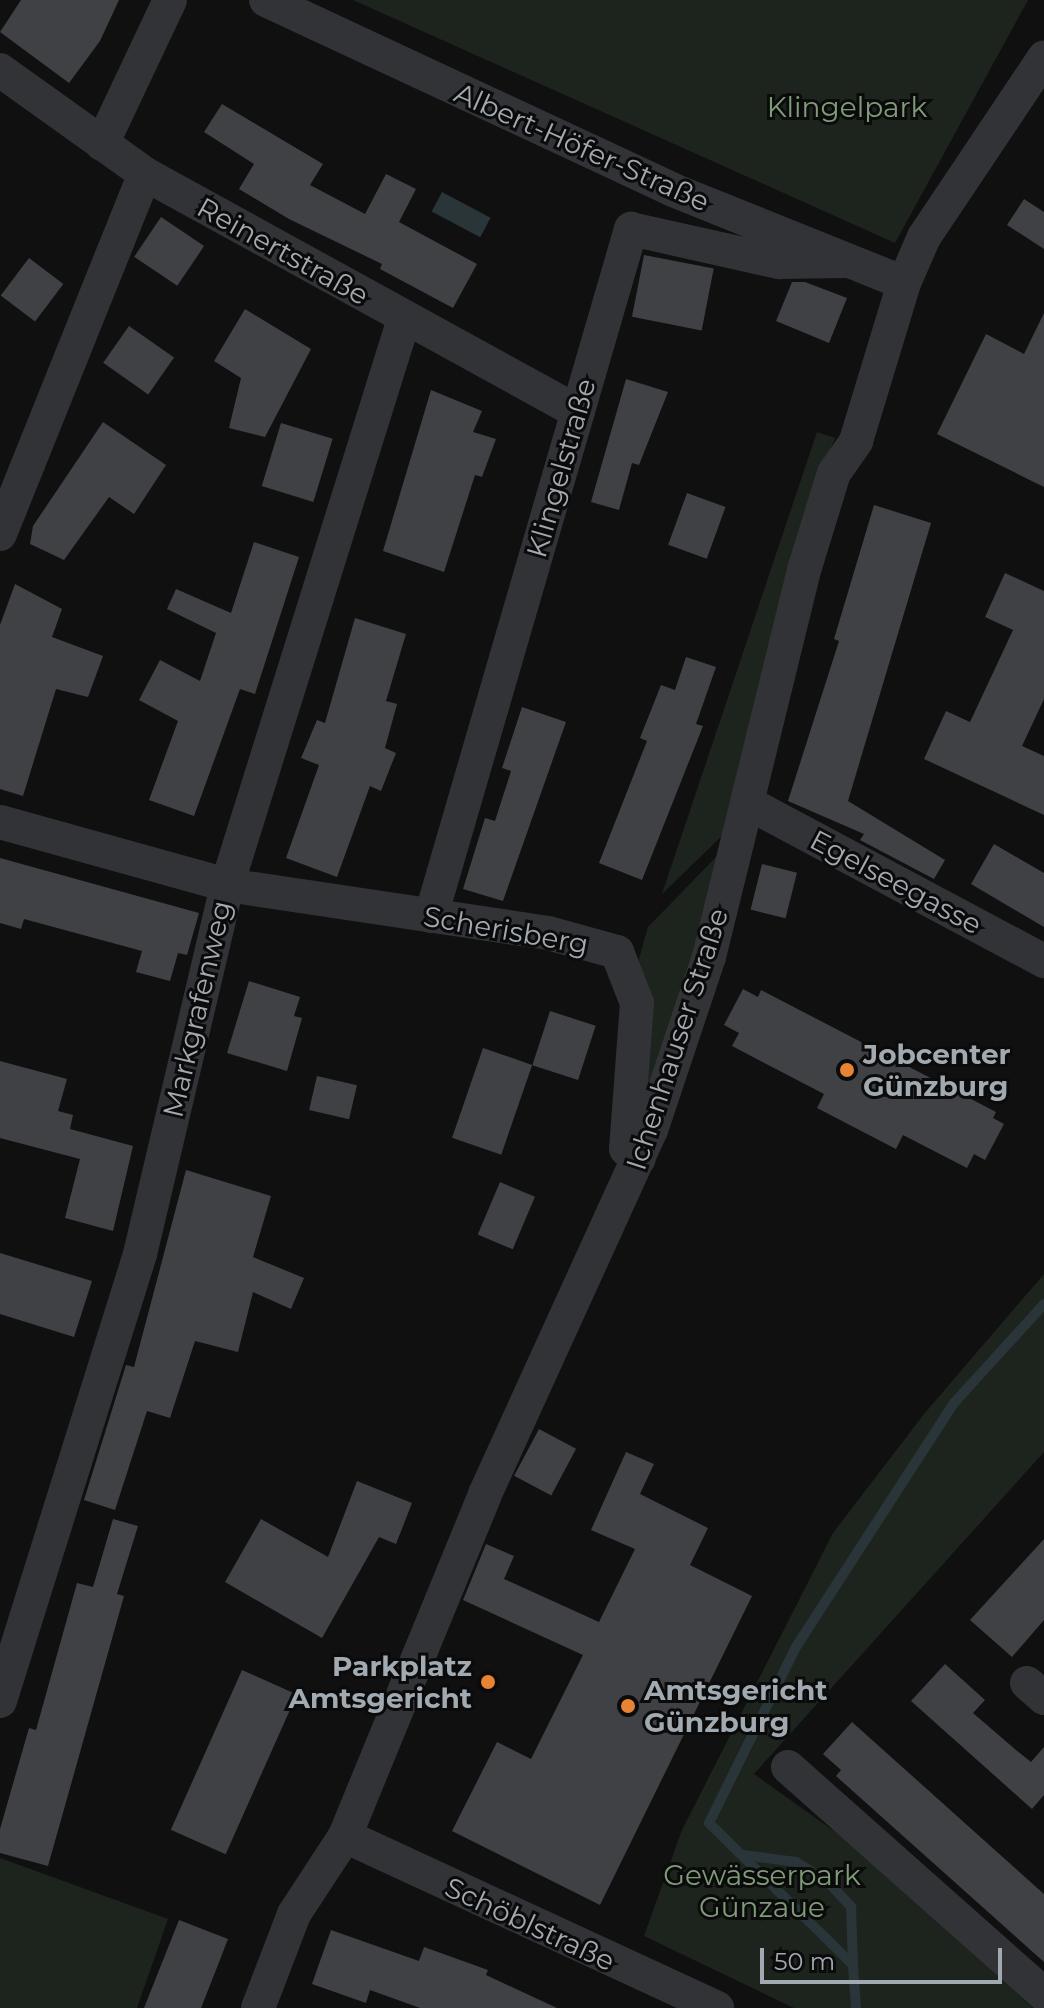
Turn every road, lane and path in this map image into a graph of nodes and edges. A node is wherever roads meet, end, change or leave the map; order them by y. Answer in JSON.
{"nodes":[{"id":1,"x":170,"y":0,"type":"edge"},
{"id":2,"x":266,"y":0,"type":"edge"},
{"id":3,"x":1044,"y":58,"type":"edge"},
{"id":4,"x":0,"y":70,"type":"edge"},
{"id":5,"x":102,"y":144,"type":"junction"},
{"id":6,"x":145,"y":174,"type":"junction"},
{"id":7,"x":845,"y":261,"type":"junction"},
{"id":8,"x":904,"y":283,"type":"junction"},
{"id":9,"x":404,"y":319,"type":"junction"},
{"id":10,"x":578,"y":412,"type":"junction"},
{"id":11,"x":0,"y":534,"type":"edge"},
{"id":12,"x":748,"y":803,"type":"junction"},
{"id":13,"x":0,"y":822,"type":"edge"},
{"id":14,"x":227,"y":885,"type":"junction"},
{"id":15,"x":431,"y":916,"type":"junction"},
{"id":16,"x":1044,"y":961,"type":"edge"},
{"id":17,"x":639,"y":1159,"type":"junction"},
{"id":18,"x":0,"y":1701,"type":"edge"},
{"id":19,"x":788,"y":1767,"type":"dead end"},
{"id":20,"x":345,"y":1836,"type":"junction"},
{"id":21,"x":1044,"y":1994,"type":"edge"},
{"id":22,"x":695,"y":2004,"type":"edge"},
{"id":23,"x":258,"y":2008,"type":"edge"}],
"edges":[{"from":1,"to":5,"type":"street"},
{"from":2,"to":7,"type":"street","name":"Albert-Höfer-Straße"},
{"from":3,"to":8,"type":"street","name":"Ichenhauser Straße"},
{"from":4,"to":5,"type":"street","name":"Reinertstraße"},
{"from":5,"to":6,"type":"street","name":"Reinertstraße"},
{"from":6,"to":9,"type":"street","name":"Reinertstraße"},
{"from":6,"to":11,"type":"street"},
{"from":7,"to":8,"type":"street","name":"Albert-Höfer-Straße"},
{"from":7,"to":10,"type":"street","name":"Klingelstraße"},
{"from":8,"to":12,"type":"street","name":"Ichenhauser Straße"},
{"from":9,"to":10,"type":"street","name":"Reinertstraße"},
{"from":9,"to":14,"type":"street","name":"Markgrafenweg"},
{"from":10,"to":15,"type":"street","name":"Klingelstraße"},
{"from":12,"to":16,"type":"street","name":"Egelseegasse"},
{"from":12,"to":17,"type":"street","name":"Ichenhauser Straße"},
{"from":13,"to":14,"type":"street","name":"Scherisberg"},
{"from":14,"to":15,"type":"street","name":"Scherisberg"},
{"from":14,"to":18,"type":"street","name":"Markgrafenweg"},
{"from":15,"to":17,"type":"street","name":"Scherisberg"},
{"from":17,"to":20,"type":"street","name":"Ichenhauser Straße"},
{"from":19,"to":21,"type":"street"},
{"from":20,"to":22,"type":"street","name":"Schöblstraße"},
{"from":20,"to":23,"type":"street","name":"Ichenhauser Straße"}]}
